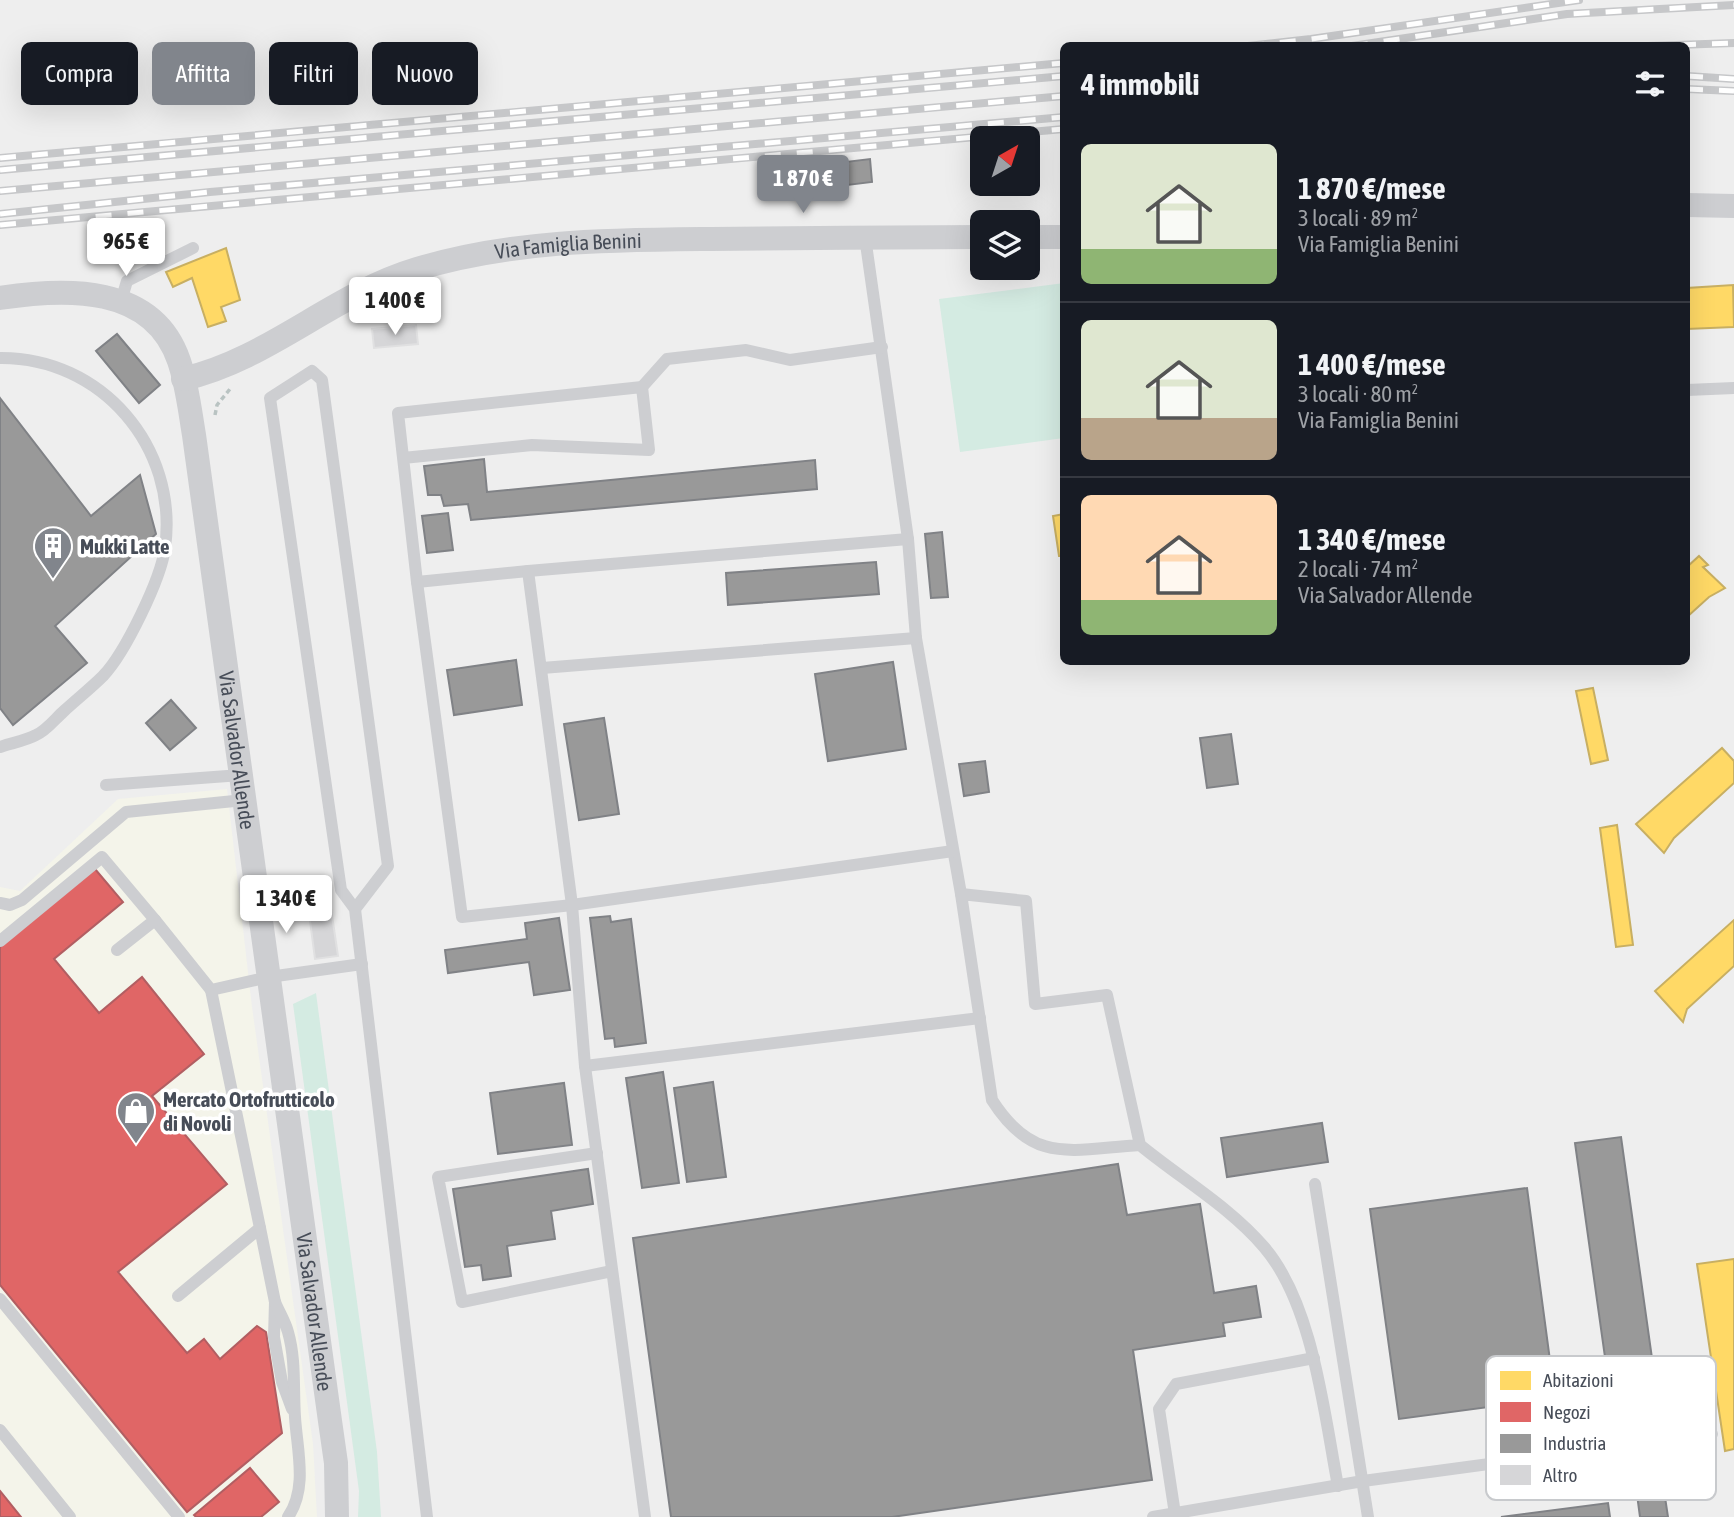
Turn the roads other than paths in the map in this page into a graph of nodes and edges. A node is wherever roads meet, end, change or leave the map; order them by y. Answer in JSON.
{"nodes":[{"id":1,"x":1690,"y":205,"type":"edge"},
{"id":2,"x":1734,"y":206,"type":"edge"},
{"id":3,"x":865,"y":237,"type":"junction"},
{"id":4,"x":970,"y":237,"type":"edge"},
{"id":5,"x":1040,"y":237,"type":"edge"},
{"id":6,"x":1060,"y":237,"type":"edge"},
{"id":7,"x":193,"y":247,"type":"dead end"},
{"id":8,"x":0,"y":298,"type":"edge"},
{"id":9,"x":121,"y":301,"type":"junction"},
{"id":10,"x":882,"y":347,"type":"junction"},
{"id":11,"x":0,"y":358,"type":"edge"},
{"id":12,"x":183,"y":379,"type":"junction"},
{"id":13,"x":642,"y":387,"type":"junction"},
{"id":14,"x":1734,"y":388,"type":"edge"},
{"id":15,"x":1690,"y":390,"type":"edge"},
{"id":16,"x":403,"y":458,"type":"junction"},
{"id":17,"x":908,"y":539,"type":"junction"},
{"id":18,"x":528,"y":571,"type":"junction"},
{"id":19,"x":417,"y":582,"type":"junction"},
{"id":20,"x":916,"y":638,"type":"junction"},
{"id":21,"x":542,"y":668,"type":"junction"},
{"id":22,"x":0,"y":747,"type":"edge"},
{"id":23,"x":241,"y":775,"type":"junction"},
{"id":24,"x":106,"y":785,"type":"dead end"},
{"id":25,"x":244,"y":800,"type":"junction"},
{"id":26,"x":953,"y":851,"type":"junction"},
{"id":27,"x":961,"y":894,"type":"junction"},
{"id":28,"x":0,"y":903,"type":"edge"},
{"id":29,"x":572,"y":905,"type":"junction"},
{"id":30,"x":355,"y":909,"type":"junction"},
{"id":31,"x":155,"y":920,"type":"junction"},
{"id":32,"x":0,"y":941,"type":"edge"},
{"id":33,"x":117,"y":950,"type":"dead end"},
{"id":34,"x":362,"y":964,"type":"junction"},
{"id":35,"x":269,"y":976,"type":"junction"},
{"id":36,"x":211,"y":990,"type":"junction"},
{"id":37,"x":980,"y":1018,"type":"junction"},
{"id":38,"x":585,"y":1066,"type":"junction"},
{"id":39,"x":1140,"y":1145,"type":"junction"},
{"id":40,"x":597,"y":1153,"type":"junction"},
{"id":41,"x":1315,"y":1184,"type":"dead end"},
{"id":42,"x":260,"y":1228,"type":"junction"},
{"id":43,"x":612,"y":1271,"type":"junction"},
{"id":44,"x":178,"y":1296,"type":"dead end"},
{"id":45,"x":0,"y":1299,"type":"edge"},
{"id":46,"x":1314,"y":1358,"type":"junction"},
{"id":47,"x":0,"y":1430,"type":"edge"},
{"id":48,"x":1486,"y":1464,"type":"edge"},
{"id":49,"x":1363,"y":1481,"type":"junction"},
{"id":50,"x":1338,"y":1486,"type":"junction"},
{"id":51,"x":337,"y":1507,"type":"edge"},
{"id":52,"x":1175,"y":1514,"type":"junction"},
{"id":53,"x":70,"y":1517,"type":"edge"},
{"id":54,"x":179,"y":1517,"type":"edge"},
{"id":55,"x":288,"y":1517,"type":"edge"},
{"id":56,"x":427,"y":1517,"type":"edge"},
{"id":57,"x":645,"y":1517,"type":"edge"},
{"id":58,"x":1153,"y":1517,"type":"edge"},
{"id":59,"x":1368,"y":1517,"type":"edge"}],
"edges":[{"from":1,"to":2,"type":"street"},
{"from":3,"to":4,"type":"street","name":"Via Famiglia Benini"},
{"from":3,"to":10,"type":"lane"},
{"from":3,"to":12,"type":"street","name":"Via Famiglia Benini"},
{"from":5,"to":6,"type":"street"},
{"from":7,"to":9,"type":"lane"},
{"from":8,"to":9,"type":"street"},
{"from":9,"to":12,"type":"street","name":"Via Salvador Allende"},
{"from":10,"to":13,"type":"lane"},
{"from":10,"to":17,"type":"lane"},
{"from":11,"to":22,"type":"lane"},
{"from":12,"to":23,"type":"street","name":"Via Salvador Allende"},
{"from":13,"to":16,"type":"lane"},
{"from":13,"to":16,"type":"lane"},
{"from":14,"to":15,"type":"lane"},
{"from":16,"to":19,"type":"lane"},
{"from":17,"to":18,"type":"lane"},
{"from":17,"to":20,"type":"lane"},
{"from":18,"to":19,"type":"lane"},
{"from":18,"to":21,"type":"lane"},
{"from":19,"to":29,"type":"lane"},
{"from":20,"to":21,"type":"lane"},
{"from":20,"to":26,"type":"lane"},
{"from":21,"to":29,"type":"lane"},
{"from":23,"to":24,"type":"lane"},
{"from":23,"to":25,"type":"street","name":"Via Salvador Allende"},
{"from":25,"to":28,"type":"lane"},
{"from":25,"to":35,"type":"street","name":"Via Salvador Allende"},
{"from":26,"to":27,"type":"lane"},
{"from":26,"to":29,"type":"lane"},
{"from":27,"to":37,"type":"lane"},
{"from":27,"to":39,"type":"lane"},
{"from":29,"to":38,"type":"lane"},
{"from":30,"to":30,"type":"lane"},
{"from":30,"to":34,"type":"lane"},
{"from":31,"to":32,"type":"lane"},
{"from":31,"to":33,"type":"lane"},
{"from":31,"to":36,"type":"lane"},
{"from":34,"to":35,"type":"lane"},
{"from":34,"to":56,"type":"lane"},
{"from":35,"to":36,"type":"lane"},
{"from":35,"to":51,"type":"street","name":"Via Salvador Allende"},
{"from":36,"to":42,"type":"lane"},
{"from":37,"to":38,"type":"lane"},
{"from":37,"to":39,"type":"lane"},
{"from":38,"to":40,"type":"lane"},
{"from":39,"to":46,"type":"lane"},
{"from":40,"to":43,"type":"lane"},
{"from":40,"to":43,"type":"lane"},
{"from":41,"to":49,"type":"lane"},
{"from":42,"to":44,"type":"lane"},
{"from":42,"to":55,"type":"lane"},
{"from":43,"to":57,"type":"lane"},
{"from":45,"to":54,"type":"lane"},
{"from":46,"to":50,"type":"lane"},
{"from":46,"to":52,"type":"lane"},
{"from":47,"to":53,"type":"lane"},
{"from":48,"to":49,"type":"lane"},
{"from":49,"to":50,"type":"lane"},
{"from":49,"to":59,"type":"lane"},
{"from":50,"to":52,"type":"lane"},
{"from":52,"to":58,"type":"lane"}]}
